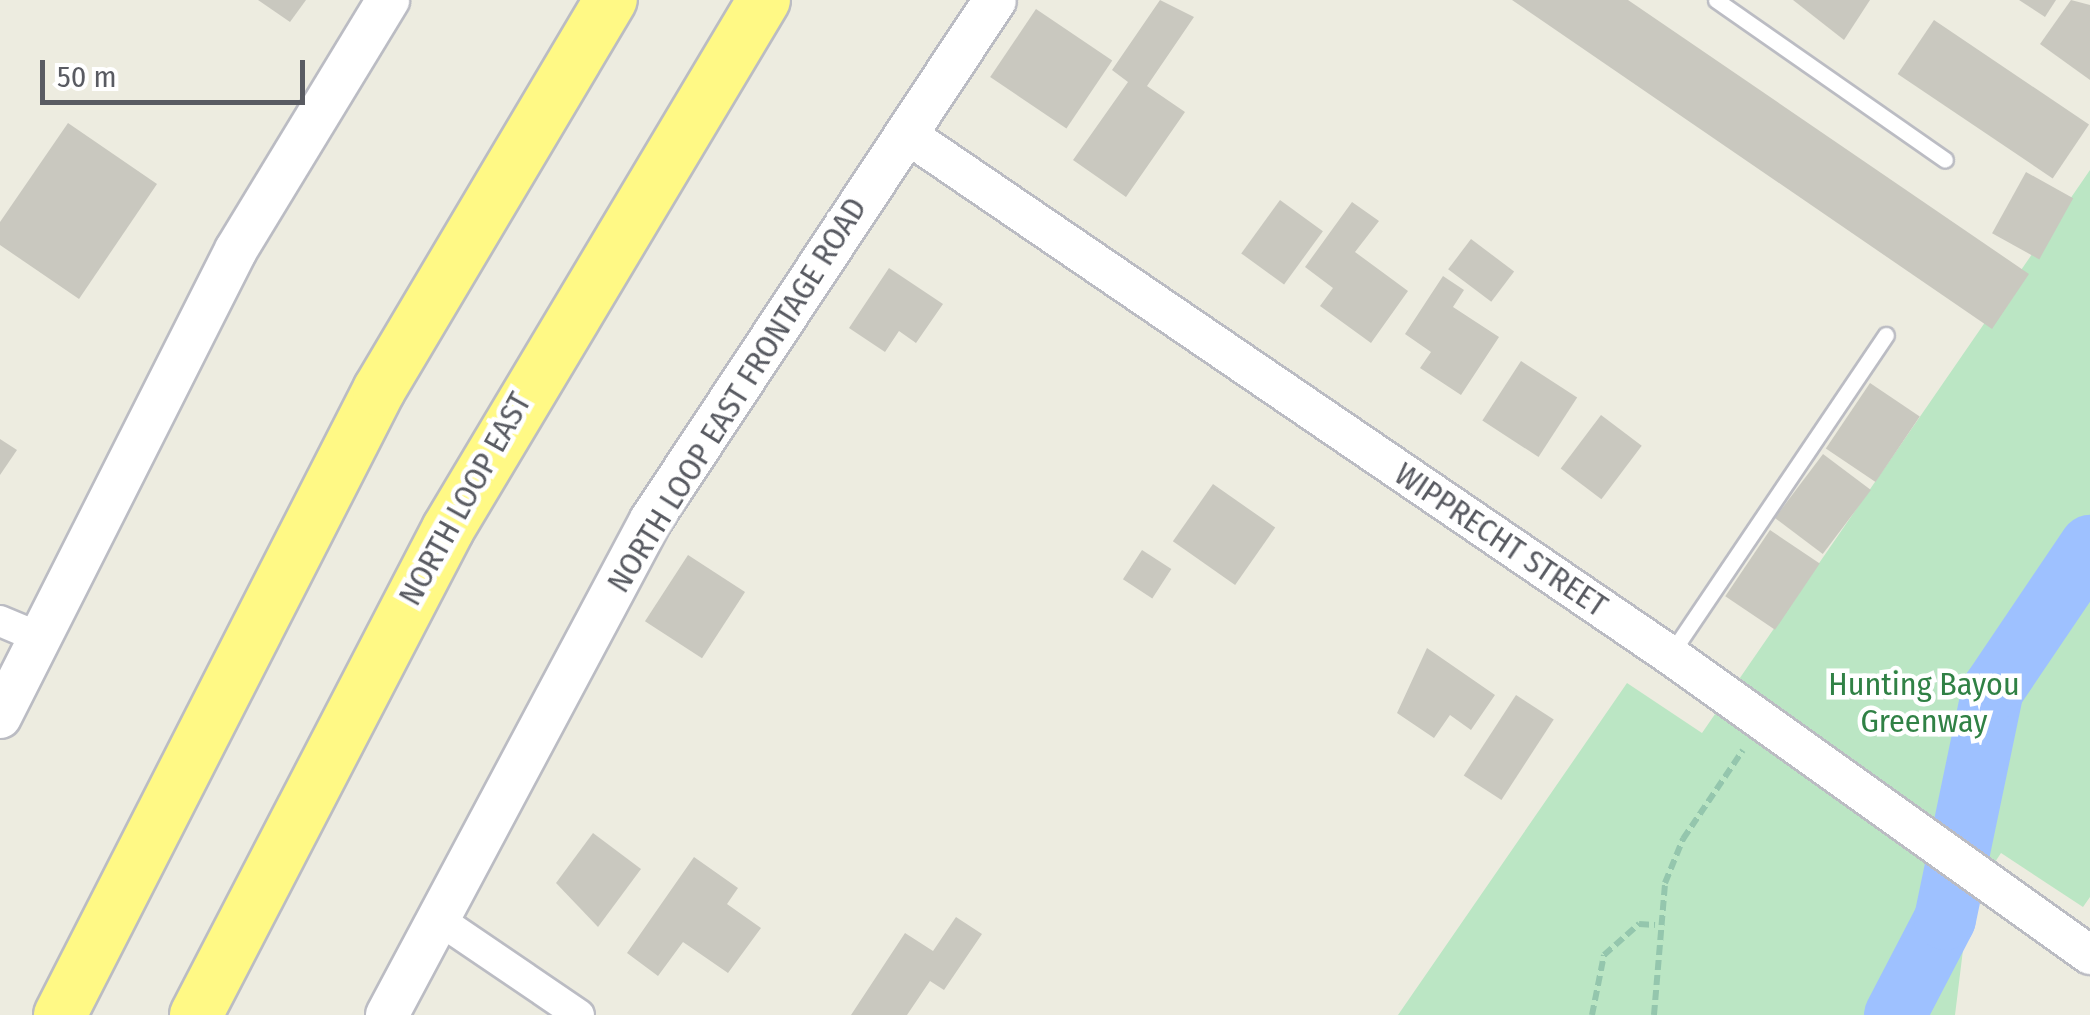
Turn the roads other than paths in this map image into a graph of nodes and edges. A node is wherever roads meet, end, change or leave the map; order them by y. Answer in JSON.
{"nodes":[{"id":1,"x":388,"y":0,"type":"edge"},
{"id":2,"x":611,"y":0,"type":"edge"},
{"id":3,"x":764,"y":0,"type":"edge"},
{"id":4,"x":995,"y":0,"type":"edge"},
{"id":5,"x":1716,"y":0,"type":"edge"},
{"id":6,"x":905,"y":133,"type":"junction"},
{"id":7,"x":1944,"y":160,"type":"dead end"},
{"id":8,"x":1886,"y":334,"type":"dead end"},
{"id":9,"x":19,"y":629,"type":"edge"},
{"id":10,"x":1670,"y":655,"type":"junction"},
{"id":11,"x":0,"y":718,"type":"edge"},
{"id":12,"x":112,"y":906,"type":"junction"},
{"id":13,"x":435,"y":917,"type":"junction"},
{"id":14,"x":239,"y":927,"type":"junction"},
{"id":15,"x":2090,"y":956,"type":"edge"},
{"id":16,"x":40,"y":1015,"type":"edge"},
{"id":17,"x":60,"y":1015,"type":"edge"},
{"id":18,"x":196,"y":1015,"type":"edge"},
{"id":19,"x":206,"y":1015,"type":"edge"},
{"id":20,"x":387,"y":1015,"type":"edge"},
{"id":21,"x":579,"y":1015,"type":"edge"}],
"edges":[{"from":1,"to":9,"type":"main road"},
{"from":2,"to":12,"type":"highway"},
{"from":3,"to":14,"type":"highway","name":"NORTH LOOP EAST"},
{"from":4,"to":6,"type":"main road","name":"NORTH LOOP EAST FRONTAGE ROAD"},
{"from":5,"to":7,"type":"lane"},
{"from":6,"to":10,"type":"street","name":"WIPPRECHT STREET"},
{"from":6,"to":13,"type":"main road","name":"NORTH LOOP EAST FRONTAGE ROAD"},
{"from":8,"to":10,"type":"lane"},
{"from":9,"to":11,"type":"main road"},
{"from":10,"to":15,"type":"street","name":"WIPPRECHT STREET"},
{"from":12,"to":16,"type":"highway"},
{"from":12,"to":17,"type":"highway"},
{"from":13,"to":20,"type":"main road","name":"NORTH LOOP EAST FRONTAGE ROAD"},
{"from":13,"to":21,"type":"street"},
{"from":14,"to":18,"type":"highway","name":"NORTH LOOP EAST"},
{"from":14,"to":19,"type":"highway"}]}
